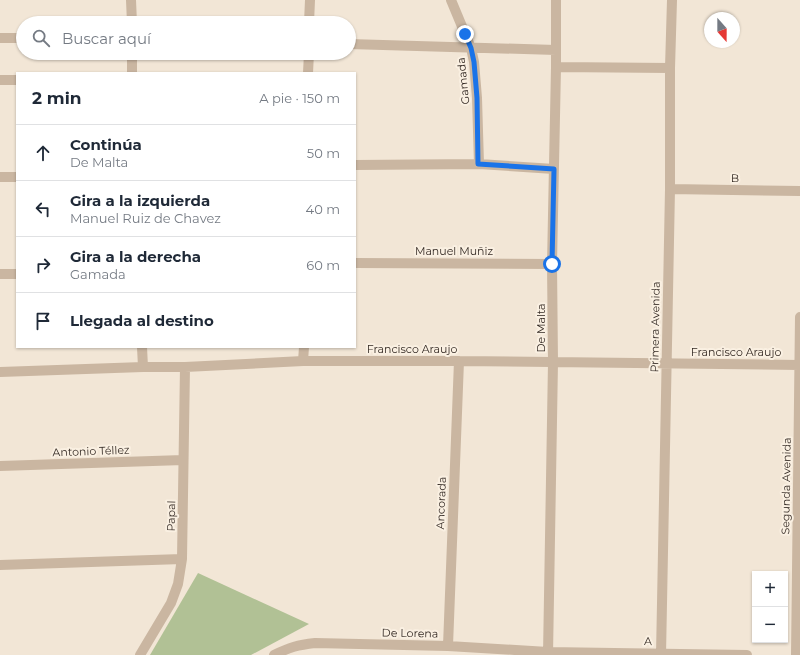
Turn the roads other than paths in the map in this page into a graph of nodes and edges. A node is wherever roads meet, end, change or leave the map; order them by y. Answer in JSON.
{"nodes":[{"id":1,"x":131,"y":0,"type":"edge"},
{"id":2,"x":310,"y":0,"type":"edge"},
{"id":3,"x":451,"y":0,"type":"edge"},
{"id":4,"x":556,"y":0,"type":"edge"},
{"id":5,"x":672,"y":0,"type":"edge"},
{"id":6,"x":132,"y":16,"type":"edge"},
{"id":7,"x":309,"y":16,"type":"edge"},
{"id":8,"x":0,"y":38,"type":"edge"},
{"id":9,"x":16,"y":38,"type":"edge"},
{"id":10,"x":356,"y":44,"type":"edge"},
{"id":11,"x":471,"y":48,"type":"junction"},
{"id":12,"x":556,"y":50,"type":"junction"},
{"id":13,"x":132,"y":60,"type":"edge"},
{"id":14,"x":309,"y":60,"type":"edge"},
{"id":15,"x":556,"y":67,"type":"junction"},
{"id":16,"x":670,"y":68,"type":"junction"},
{"id":17,"x":132,"y":72,"type":"edge"},
{"id":18,"x":308,"y":72,"type":"edge"},
{"id":19,"x":0,"y":80,"type":"edge"},
{"id":20,"x":16,"y":80,"type":"edge"},
{"id":21,"x":478,"y":164,"type":"junction"},
{"id":22,"x":356,"y":165,"type":"edge"},
{"id":23,"x":554,"y":169,"type":"junction"},
{"id":24,"x":0,"y":177,"type":"edge"},
{"id":25,"x":16,"y":177,"type":"edge"},
{"id":26,"x":670,"y":189,"type":"junction"},
{"id":27,"x":800,"y":191,"type":"edge"},
{"id":28,"x":356,"y":263,"type":"edge"},
{"id":29,"x":552,"y":264,"type":"junction"},
{"id":30,"x":0,"y":274,"type":"edge"},
{"id":31,"x":16,"y":274,"type":"edge"},
{"id":32,"x":800,"y":317,"type":"edge"},
{"id":33,"x":142,"y":348,"type":"edge"},
{"id":34,"x":304,"y":348,"type":"edge"},
{"id":35,"x":303,"y":361,"type":"junction"},
{"id":36,"x":458,"y":361,"type":"junction"},
{"id":37,"x":553,"y":362,"type":"junction"},
{"id":38,"x":666,"y":364,"type":"junction"},
{"id":39,"x":799,"y":365,"type":"edge"},
{"id":40,"x":143,"y":367,"type":"junction"},
{"id":41,"x":185,"y":367,"type":"junction"},
{"id":42,"x":0,"y":372,"type":"edge"},
{"id":43,"x":183,"y":460,"type":"junction"},
{"id":44,"x":0,"y":466,"type":"edge"},
{"id":45,"x":182,"y":559,"type":"junction"},
{"id":46,"x":0,"y":565,"type":"edge"},
{"id":47,"x":448,"y":646,"type":"junction"},
{"id":48,"x":548,"y":653,"type":"edge"},
{"id":49,"x":661,"y":654,"type":"edge"},
{"id":50,"x":140,"y":655,"type":"edge"},
{"id":51,"x":274,"y":655,"type":"edge"},
{"id":52,"x":747,"y":655,"type":"edge"},
{"id":53,"x":796,"y":655,"type":"edge"}],
"edges":[{"from":1,"to":6,"type":"street"},
{"from":2,"to":7,"type":"street"},
{"from":3,"to":11,"type":"street","name":"Gamada"},
{"from":4,"to":12,"type":"street","name":"De Malta"},
{"from":5,"to":16,"type":"street","name":"Primera Avenida"},
{"from":8,"to":9,"type":"street"},
{"from":10,"to":11,"type":"street"},
{"from":11,"to":12,"type":"street"},
{"from":11,"to":21,"type":"street","name":"Gamada"},
{"from":12,"to":15,"type":"street","name":"De Malta"},
{"from":13,"to":17,"type":"street"},
{"from":14,"to":18,"type":"street"},
{"from":15,"to":16,"type":"street"},
{"from":15,"to":23,"type":"street","name":"De Malta"},
{"from":16,"to":26,"type":"street","name":"Primera Avenida"},
{"from":19,"to":20,"type":"street"},
{"from":21,"to":22,"type":"street"},
{"from":21,"to":23,"type":"street"},
{"from":23,"to":29,"type":"street","name":"De Malta"},
{"from":24,"to":25,"type":"street"},
{"from":26,"to":27,"type":"street","name":"B"},
{"from":26,"to":38,"type":"street","name":"Primera Avenida"},
{"from":28,"to":29,"type":"street","name":"Manuel Muñiz"},
{"from":29,"to":37,"type":"street","name":"De Malta"},
{"from":30,"to":31,"type":"street"},
{"from":32,"to":39,"type":"street","name":"Segunda Avenida"},
{"from":33,"to":40,"type":"street"},
{"from":34,"to":35,"type":"street"},
{"from":35,"to":36,"type":"street","name":"Francisco Araujo"},
{"from":35,"to":41,"type":"street","name":"Francisco Araujo"},
{"from":36,"to":37,"type":"street","name":"Francisco Araujo"},
{"from":36,"to":47,"type":"street","name":"Ancorada"},
{"from":37,"to":38,"type":"street","name":"Francisco Araujo"},
{"from":37,"to":48,"type":"street","name":"De Malta"},
{"from":38,"to":39,"type":"street","name":"Francisco Araujo"},
{"from":38,"to":49,"type":"street","name":"Primera Avenida"},
{"from":39,"to":53,"type":"street","name":"Segunda Avenida"},
{"from":40,"to":41,"type":"street","name":"Francisco Araujo"},
{"from":40,"to":42,"type":"street","name":"Francisco Araujo"},
{"from":41,"to":43,"type":"street","name":"Papal"},
{"from":43,"to":44,"type":"street","name":"Antonio Téllez"},
{"from":43,"to":45,"type":"street","name":"Papal"},
{"from":45,"to":46,"type":"street"},
{"from":45,"to":50,"type":"street","name":"Papal"},
{"from":47,"to":48,"type":"street","name":"De Lorena"},
{"from":47,"to":51,"type":"street","name":"De Lorena"},
{"from":48,"to":49,"type":"street","name":"A"},
{"from":49,"to":52,"type":"street","name":"A"}]}
